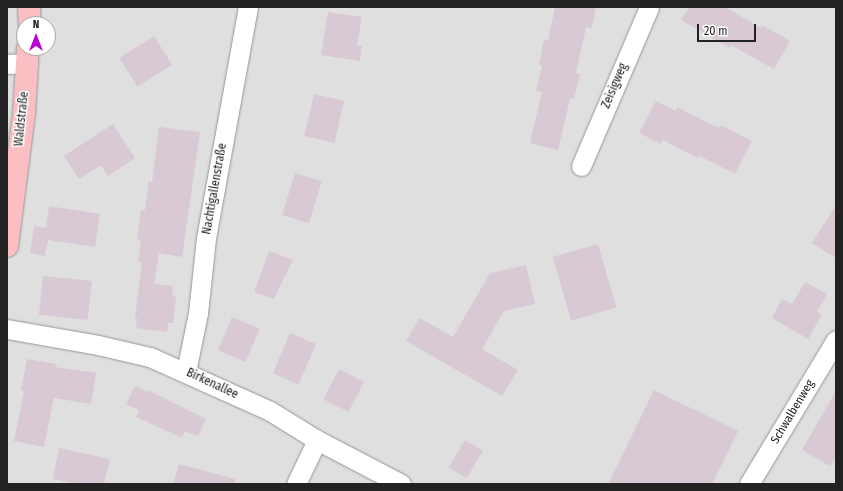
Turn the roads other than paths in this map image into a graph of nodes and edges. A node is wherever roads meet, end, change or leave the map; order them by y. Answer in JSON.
{"nodes":[{"id":1,"x":248,"y":7,"type":"edge"},
{"id":2,"x":649,"y":7,"type":"edge"},
{"id":3,"x":21,"y":59,"type":"edge"},
{"id":4,"x":581,"y":166,"type":"dead end"},
{"id":5,"x":7,"y":241,"type":"edge"},
{"id":6,"x":7,"y":330,"type":"edge"},
{"id":7,"x":836,"y":340,"type":"edge"},
{"id":8,"x":186,"y":372,"type":"junction"},
{"id":9,"x":316,"y":440,"type":"junction"},
{"id":10,"x":296,"y":484,"type":"edge"},
{"id":11,"x":401,"y":484,"type":"edge"},
{"id":12,"x":750,"y":484,"type":"edge"}],
"edges":[{"from":1,"to":8,"type":"street","name":"Nachtigallenstraße"},
{"from":2,"to":4,"type":"street","name":"Zeisigweg"},
{"from":3,"to":5,"type":"street","name":"Waldstraße"},
{"from":6,"to":8,"type":"street","name":"Birkenallee"},
{"from":7,"to":12,"type":"street","name":"Schwalbenweg"},
{"from":8,"to":9,"type":"street","name":"Birkenallee"},
{"from":9,"to":10,"type":"street"},
{"from":9,"to":11,"type":"street","name":"Birkenallee"}]}
